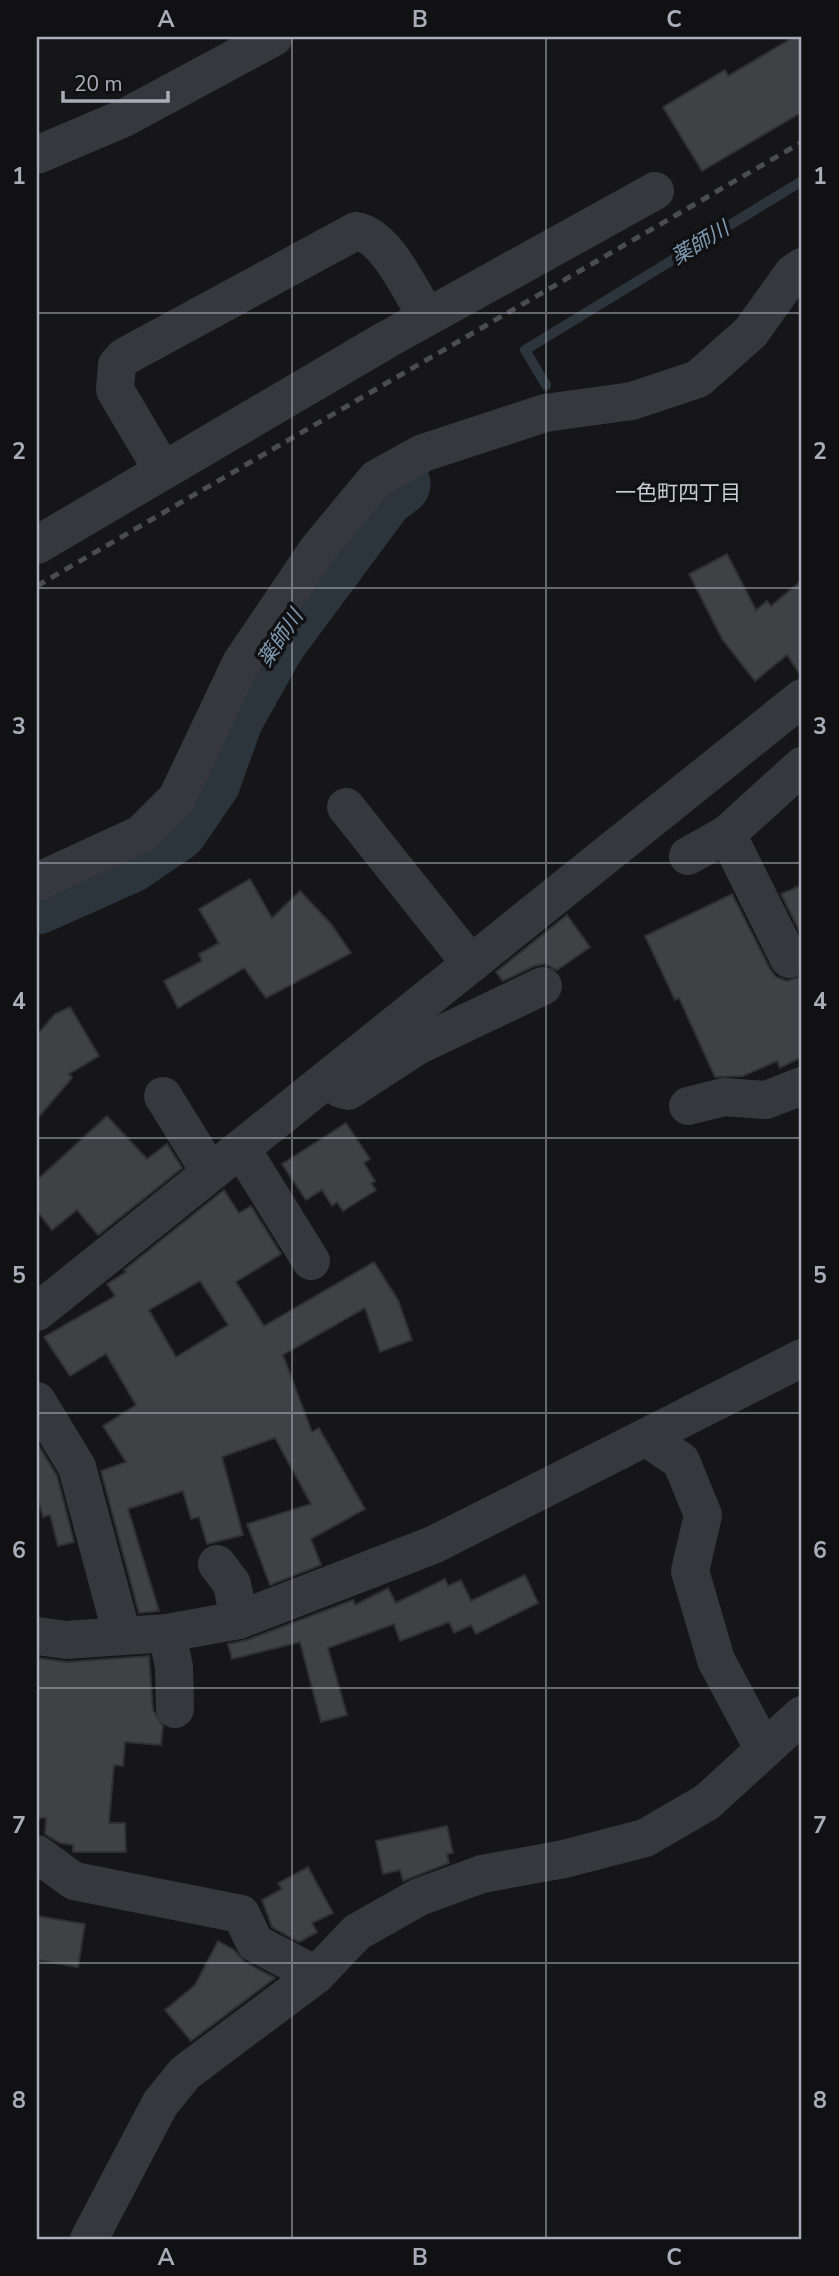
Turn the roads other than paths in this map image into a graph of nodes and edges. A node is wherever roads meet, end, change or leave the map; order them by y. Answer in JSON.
{"nodes":[{"id":1,"x":274,"y":37,"type":"edge"},
{"id":2,"x":37,"y":155,"type":"edge"},
{"id":3,"x":655,"y":191,"type":"dead end"},
{"id":4,"x":802,"y":267,"type":"edge"},
{"id":5,"x":427,"y":317,"type":"junction"},
{"id":6,"x":163,"y":471,"type":"junction"},
{"id":7,"x":37,"y":545,"type":"edge"},
{"id":8,"x":802,"y":698,"type":"edge"},
{"id":9,"x":802,"y":766,"type":"edge"},
{"id":10,"x":346,"y":807,"type":"dead end"},
{"id":11,"x":727,"y":834,"type":"junction"},
{"id":12,"x":688,"y":856,"type":"dead end"},
{"id":13,"x":37,"y":882,"type":"edge"},
{"id":14,"x":789,"y":959,"type":"dead end"},
{"id":15,"x":471,"y":964,"type":"junction"},
{"id":16,"x":543,"y":986,"type":"dead end"},
{"id":17,"x":319,"y":1085,"type":"junction"},
{"id":18,"x":802,"y":1086,"type":"edge"},
{"id":19,"x":163,"y":1096,"type":"dead end"},
{"id":20,"x":688,"y":1106,"type":"dead end"},
{"id":21,"x":241,"y":1148,"type":"junction"},
{"id":22,"x":210,"y":1172,"type":"junction"},
{"id":23,"x":311,"y":1261,"type":"dead end"},
{"id":24,"x":37,"y":1312,"type":"edge"},
{"id":25,"x":802,"y":1359,"type":"edge"},
{"id":26,"x":37,"y":1401,"type":"edge"},
{"id":27,"x":647,"y":1438,"type":"junction"},
{"id":28,"x":217,"y":1564,"type":"dead end"},
{"id":29,"x":239,"y":1620,"type":"junction"},
{"id":30,"x":167,"y":1633,"type":"junction"},
{"id":31,"x":122,"y":1635,"type":"junction"},
{"id":32,"x":37,"y":1636,"type":"edge"},
{"id":33,"x":175,"y":1709,"type":"dead end"},
{"id":34,"x":802,"y":1715,"type":"edge"},
{"id":35,"x":764,"y":1751,"type":"junction"},
{"id":36,"x":37,"y":1854,"type":"edge"},
{"id":37,"x":316,"y":1975,"type":"junction"},
{"id":38,"x":89,"y":2239,"type":"edge"}],
"edges":[{"from":1,"to":2,"type":"street"},
{"from":3,"to":5,"type":"street"},
{"from":4,"to":13,"type":"street"},
{"from":5,"to":6,"type":"street"},
{"from":5,"to":6,"type":"street"},
{"from":6,"to":7,"type":"street"},
{"from":8,"to":15,"type":"street"},
{"from":9,"to":11,"type":"street"},
{"from":10,"to":15,"type":"street"},
{"from":11,"to":12,"type":"street"},
{"from":11,"to":14,"type":"street"},
{"from":15,"to":17,"type":"street"},
{"from":16,"to":17,"type":"street"},
{"from":17,"to":21,"type":"street"},
{"from":18,"to":20,"type":"street"},
{"from":19,"to":22,"type":"street"},
{"from":21,"to":22,"type":"street"},
{"from":21,"to":23,"type":"street"},
{"from":22,"to":24,"type":"street"},
{"from":25,"to":27,"type":"street"},
{"from":26,"to":31,"type":"street"},
{"from":27,"to":29,"type":"street"},
{"from":27,"to":35,"type":"street"},
{"from":28,"to":29,"type":"street"},
{"from":29,"to":30,"type":"street"},
{"from":30,"to":31,"type":"street"},
{"from":30,"to":33,"type":"street"},
{"from":31,"to":32,"type":"street"},
{"from":34,"to":35,"type":"street"},
{"from":35,"to":37,"type":"street"},
{"from":36,"to":37,"type":"street"},
{"from":37,"to":38,"type":"street"}]}
